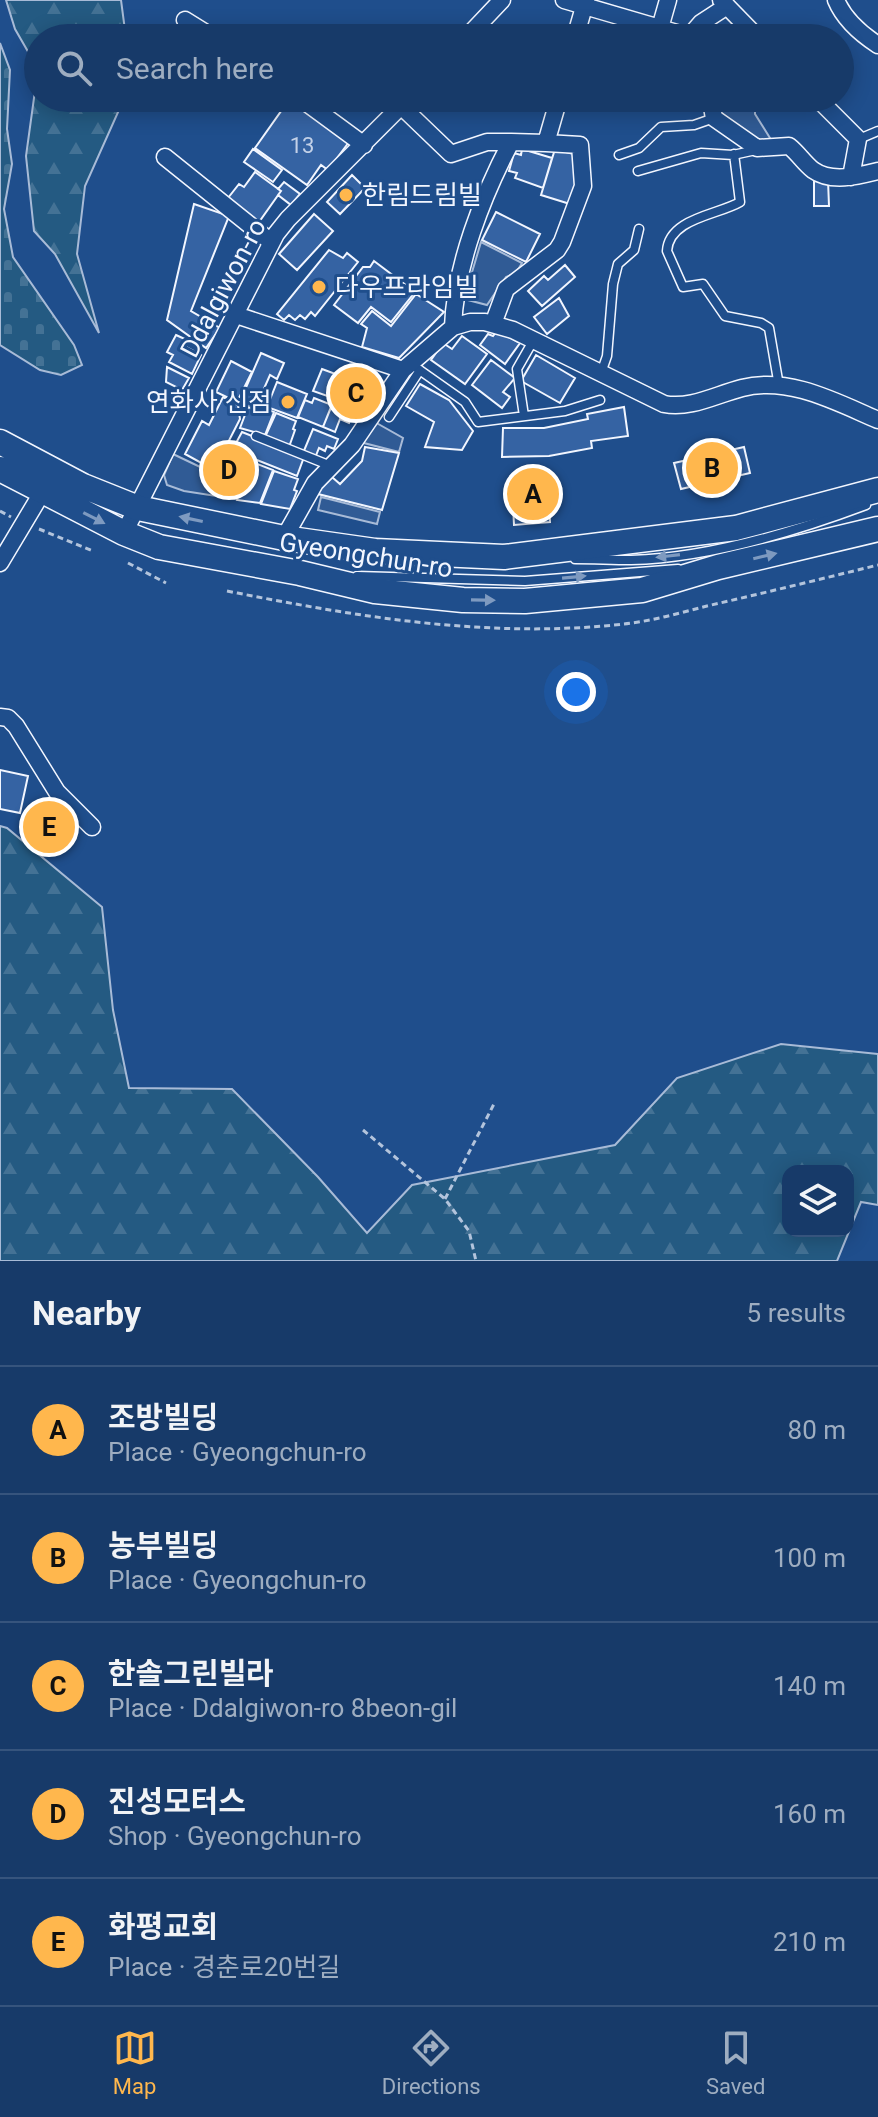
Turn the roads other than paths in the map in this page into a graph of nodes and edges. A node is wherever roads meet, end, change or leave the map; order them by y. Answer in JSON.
{"nodes":[{"id":1,"x":502,"y":0,"type":"edge"},
{"id":2,"x":564,"y":0,"type":"edge"},
{"id":3,"x":668,"y":0,"type":"edge"},
{"id":4,"x":836,"y":0,"type":"edge"},
{"id":5,"x":585,"y":3,"type":"edge"},
{"id":6,"x":724,"y":3,"type":"edge"},
{"id":7,"x":185,"y":20,"type":"dead end"},
{"id":8,"x":191,"y":24,"type":"edge"},
{"id":9,"x":479,"y":24,"type":"edge"},
{"id":10,"x":579,"y":24,"type":"edge"},
{"id":11,"x":648,"y":24,"type":"edge"},
{"id":12,"x":661,"y":24,"type":"edge"},
{"id":13,"x":700,"y":24,"type":"edge"},
{"id":14,"x":744,"y":24,"type":"edge"},
{"id":15,"x":853,"y":24,"type":"edge"},
{"id":16,"x":854,"y":25,"type":"edge"},
{"id":17,"x":878,"y":45,"type":"edge"},
{"id":18,"x":319,"y":112,"type":"edge"},
{"id":19,"x":395,"y":112,"type":"edge"},
{"id":20,"x":414,"y":112,"type":"edge"},
{"id":21,"x":555,"y":112,"type":"edge"},
{"id":22,"x":713,"y":112,"type":"edge"},
{"id":23,"x":831,"y":112,"type":"edge"},
{"id":24,"x":714,"y":118,"type":"junction"},
{"id":25,"x":878,"y":131,"type":"edge"},
{"id":26,"x":858,"y":139,"type":"junction"},
{"id":27,"x":511,"y":142,"type":"junction"},
{"id":28,"x":546,"y":143,"type":"junction"},
{"id":29,"x":364,"y":145,"type":"junction"},
{"id":30,"x":761,"y":149,"type":"junction"},
{"id":31,"x":734,"y":154,"type":"junction"},
{"id":32,"x":619,"y":155,"type":"dead end"},
{"id":33,"x":165,"y":157,"type":"dead end"},
{"id":34,"x":638,"y":171,"type":"dead end"},
{"id":35,"x":878,"y":171,"type":"edge"},
{"id":36,"x":851,"y":177,"type":"junction"},
{"id":37,"x":639,"y":229,"type":"dead end"},
{"id":38,"x":271,"y":242,"type":"junction"},
{"id":39,"x":236,"y":315,"type":"junction"},
{"id":40,"x":493,"y":324,"type":"junction"},
{"id":41,"x":453,"y":327,"type":"junction"},
{"id":42,"x":534,"y":340,"type":"junction"},
{"id":43,"x":411,"y":368,"type":"junction"},
{"id":44,"x":601,"y":373,"type":"junction"},
{"id":45,"x":779,"y":387,"type":"junction"},
{"id":46,"x":600,"y":400,"type":"dead end"},
{"id":47,"x":524,"y":416,"type":"junction"},
{"id":48,"x":389,"y":417,"type":"dead end"},
{"id":49,"x":878,"y":420,"type":"edge"},
{"id":50,"x":256,"y":436,"type":"dead end"},
{"id":51,"x":0,"y":442,"type":"edge"},
{"id":52,"x":331,"y":466,"type":"junction"},
{"id":53,"x":0,"y":469,"type":"edge"},
{"id":54,"x":878,"y":490,"type":"edge"},
{"id":55,"x":43,"y":491,"type":"junction"},
{"id":56,"x":878,"y":500,"type":"edge"},
{"id":57,"x":138,"y":508,"type":"junction"},
{"id":58,"x":878,"y":529,"type":"edge"},
{"id":59,"x":124,"y":533,"type":"junction"},
{"id":60,"x":284,"y":538,"type":"junction"},
{"id":61,"x":504,"y":557,"type":"junction"},
{"id":62,"x":0,"y":563,"type":"edge"},
{"id":63,"x":0,"y":717,"type":"edge"},
{"id":64,"x":92,"y":827,"type":"dead end"}],
"edges":[{"from":1,"to":9,"type":"street"},
{"from":2,"to":5,"type":"street"},
{"from":3,"to":12,"type":"street"},
{"from":4,"to":15,"type":"street"},
{"from":5,"to":10,"type":"street"},
{"from":5,"to":11,"type":"street"},
{"from":6,"to":13,"type":"street"},
{"from":6,"to":14,"type":"street"},
{"from":7,"to":8,"type":"street"},
{"from":16,"to":17,"type":"street"},
{"from":18,"to":29,"type":"street"},
{"from":19,"to":29,"type":"street","name":"Ddalgiwon-ro"},
{"from":20,"to":27,"type":"street"},
{"from":21,"to":28,"type":"street"},
{"from":22,"to":24,"type":"street"},
{"from":23,"to":26,"type":"street"},
{"from":24,"to":30,"type":"street"},
{"from":24,"to":32,"type":"lane"},
{"from":25,"to":26,"type":"lane"},
{"from":26,"to":36,"type":"street"},
{"from":27,"to":28,"type":"street"},
{"from":27,"to":41,"type":"street"},
{"from":28,"to":40,"type":"street"},
{"from":29,"to":38,"type":"street","name":"Ddalgiwon-ro"},
{"from":30,"to":31,"type":"lane"},
{"from":30,"to":36,"type":"street"},
{"from":31,"to":34,"type":"lane"},
{"from":31,"to":45,"type":"lane"},
{"from":33,"to":38,"type":"street"},
{"from":35,"to":36,"type":"street"},
{"from":37,"to":44,"type":"lane"},
{"from":38,"to":39,"type":"street","name":"Ddalgiwon-ro"},
{"from":39,"to":43,"type":"street"},
{"from":39,"to":57,"type":"street","name":"Ddalgiwon-ro"},
{"from":40,"to":41,"type":"street"},
{"from":40,"to":42,"type":"street"},
{"from":41,"to":43,"type":"street"},
{"from":42,"to":44,"type":"street"},
{"from":42,"to":47,"type":"lane"},
{"from":43,"to":47,"type":"lane"},
{"from":43,"to":48,"type":"lane"},
{"from":43,"to":52,"type":"street"},
{"from":44,"to":45,"type":"street"},
{"from":45,"to":49,"type":"street"},
{"from":46,"to":47,"type":"lane"},
{"from":50,"to":52,"type":"lane"},
{"from":51,"to":57,"type":"main road","name":"Gyeongchun-ro"},
{"from":52,"to":60,"type":"street"},
{"from":53,"to":55,"type":"main road","name":"Gyeongchun-ro"},
{"from":54,"to":61,"type":"main road","name":"Gyeongchun-ro"},
{"from":55,"to":59,"type":"main road","name":"Gyeongchun-ro","one_way":true},
{"from":55,"to":62,"type":"street"},
{"from":56,"to":61,"type":"lane","one_way":true},
{"from":57,"to":59,"type":"street","name":"Ddalgiwon-ro"},
{"from":60,"to":57,"type":"main road","name":"Gyeongchun-ro","one_way":true},
{"from":59,"to":58,"type":"main road","name":"Gyeongchun-ro","one_way":true},
{"from":60,"to":61,"type":"main road","name":"Gyeongchun-ro"},
{"from":63,"to":64,"type":"street"}]}
